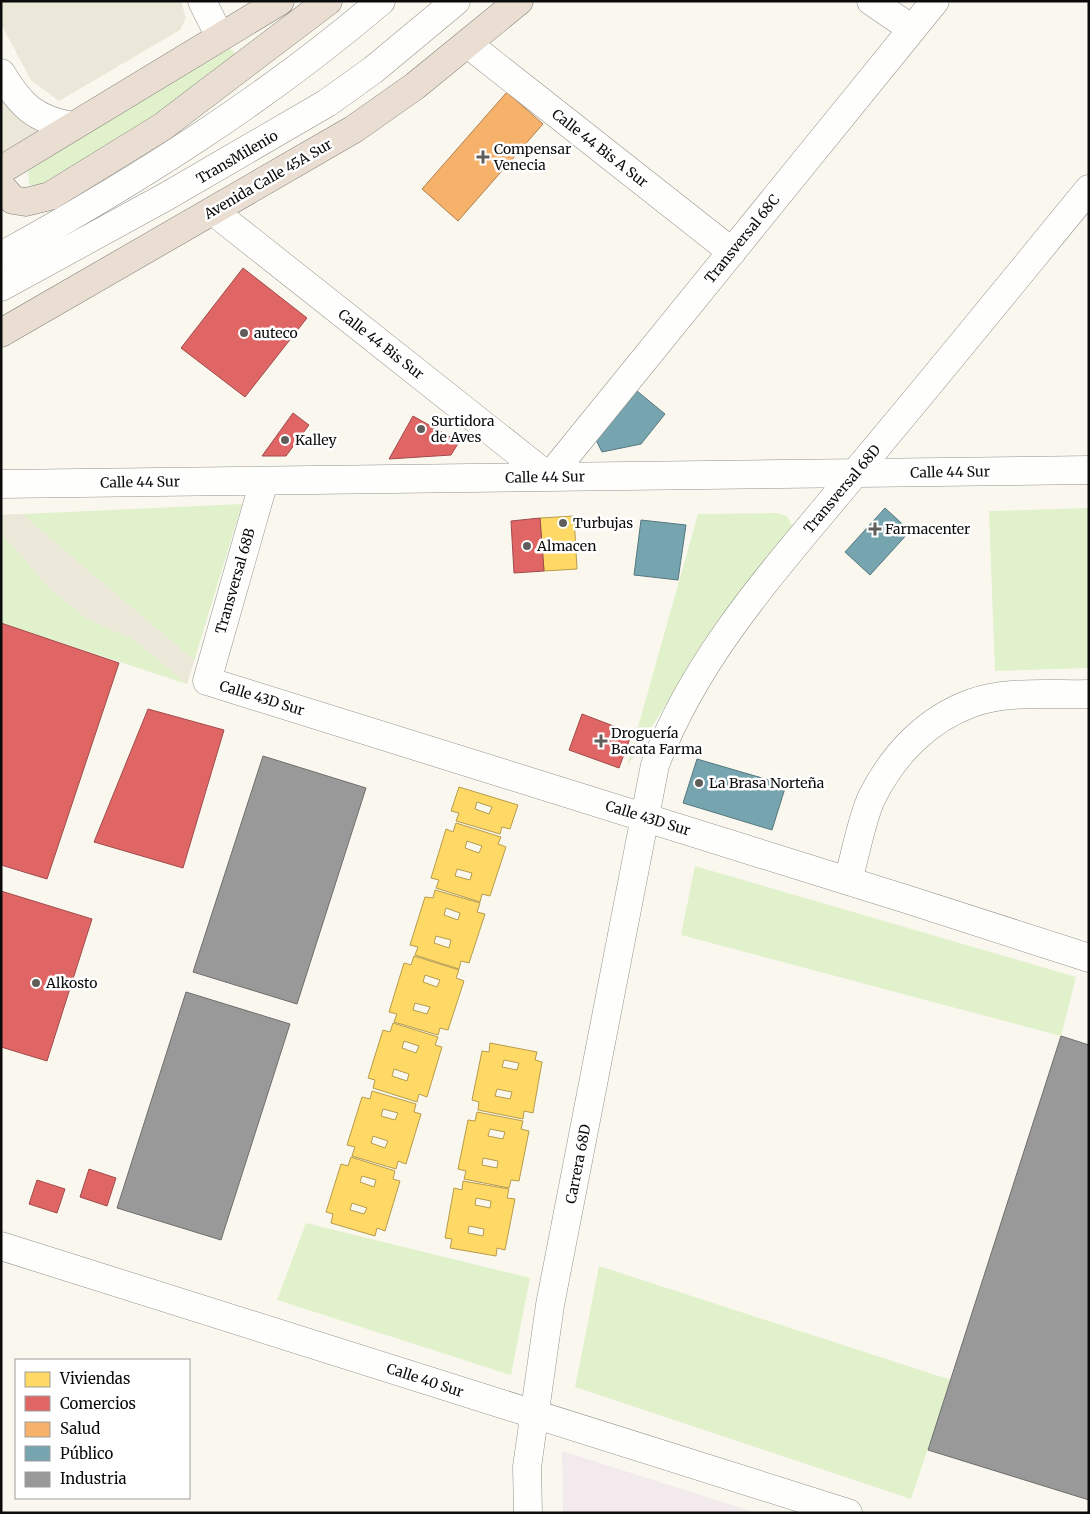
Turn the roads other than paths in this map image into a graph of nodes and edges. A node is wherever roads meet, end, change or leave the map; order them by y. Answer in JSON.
{"nodes":[{"id":1,"x":202,"y":1,"type":"edge"},
{"id":2,"x":280,"y":1,"type":"edge"},
{"id":3,"x":328,"y":1,"type":"edge"},
{"id":4,"x":381,"y":1,"type":"edge"},
{"id":5,"x":456,"y":1,"type":"edge"},
{"id":6,"x":518,"y":1,"type":"edge"},
{"id":7,"x":871,"y":1,"type":"edge"},
{"id":8,"x":935,"y":1,"type":"edge"},
{"id":9,"x":912,"y":29,"type":"junction"},
{"id":10,"x":220,"y":37,"type":"junction"},
{"id":11,"x":468,"y":44,"type":"junction"},
{"id":12,"x":1,"y":73,"type":"edge"},
{"id":13,"x":73,"y":126,"type":"junction"},
{"id":14,"x":2,"y":182,"type":"edge"},
{"id":15,"x":1089,"y":189,"type":"edge"},
{"id":16,"x":213,"y":211,"type":"junction"},
{"id":17,"x":732,"y":252,"type":"junction"},
{"id":18,"x":1,"y":256,"type":"edge"},
{"id":19,"x":1,"y":287,"type":"edge"},
{"id":20,"x":1,"y":333,"type":"edge"},
{"id":21,"x":1089,"y":470,"type":"edge"},
{"id":22,"x":855,"y":473,"type":"junction"},
{"id":23,"x":550,"y":477,"type":"junction"},
{"id":24,"x":264,"y":480,"type":"junction"},
{"id":25,"x":1,"y":484,"type":"edge"},
{"id":26,"x":207,"y":681,"type":"joint"},
{"id":27,"x":1089,"y":694,"type":"edge"},
{"id":28,"x":645,"y":817,"type":"junction"},
{"id":29,"x":848,"y":880,"type":"junction"},
{"id":30,"x":1089,"y":958,"type":"edge"},
{"id":31,"x":1,"y":1246,"type":"edge"},
{"id":32,"x":534,"y":1415,"type":"junction"},
{"id":33,"x":528,"y":1513,"type":"edge"},
{"id":34,"x":848,"y":1513,"type":"edge"}],
"edges":[{"from":1,"to":10,"type":"street"},
{"from":2,"to":10,"type":"highway"},
{"from":3,"to":14,"type":"highway"},
{"from":4,"to":18,"type":"street"},
{"from":5,"to":19,"type":"street","name":"TransMilenio"},
{"from":6,"to":11,"type":"highway","name":"Avenida Calle 45A Sur"},
{"from":7,"to":9,"type":"street"},
{"from":8,"to":9,"type":"street","name":"Transversal 68C"},
{"from":9,"to":17,"type":"street","name":"Transversal 68C"},
{"from":10,"to":13,"type":"highway"},
{"from":11,"to":16,"type":"highway","name":"Avenida Calle 45A Sur"},
{"from":11,"to":17,"type":"street","name":"Calle 44 Bis A Sur"},
{"from":12,"to":13,"type":"street"},
{"from":13,"to":14,"type":"highway"},
{"from":15,"to":22,"type":"street","name":"Transversal 68D"},
{"from":16,"to":20,"type":"highway","name":"Avenida Calle 45A Sur"},
{"from":16,"to":23,"type":"street","name":"Calle 44 Bis Sur"},
{"from":17,"to":23,"type":"street","name":"Transversal 68C"},
{"from":21,"to":22,"type":"street","name":"Calle 44 Sur"},
{"from":22,"to":23,"type":"street","name":"Calle 44 Sur"},
{"from":22,"to":28,"type":"street","name":"Transversal 68D"},
{"from":23,"to":24,"type":"street","name":"Calle 44 Sur"},
{"from":24,"to":25,"type":"street","name":"Calle 44 Sur"},
{"from":24,"to":26,"type":"street","name":"Transversal 68B"},
{"from":26,"to":28,"type":"street","name":"Calle 43D Sur"},
{"from":27,"to":29,"type":"street"},
{"from":28,"to":29,"type":"street","name":"Calle 43D Sur"},
{"from":28,"to":32,"type":"street","name":"Carrera 68D"},
{"from":29,"to":30,"type":"street","name":"Calle 43D Sur"},
{"from":31,"to":32,"type":"street","name":"Calle 40 Sur"},
{"from":32,"to":33,"type":"street","name":"Carrera 68D"},
{"from":32,"to":34,"type":"street","name":"Calle 40 Sur"}]}
